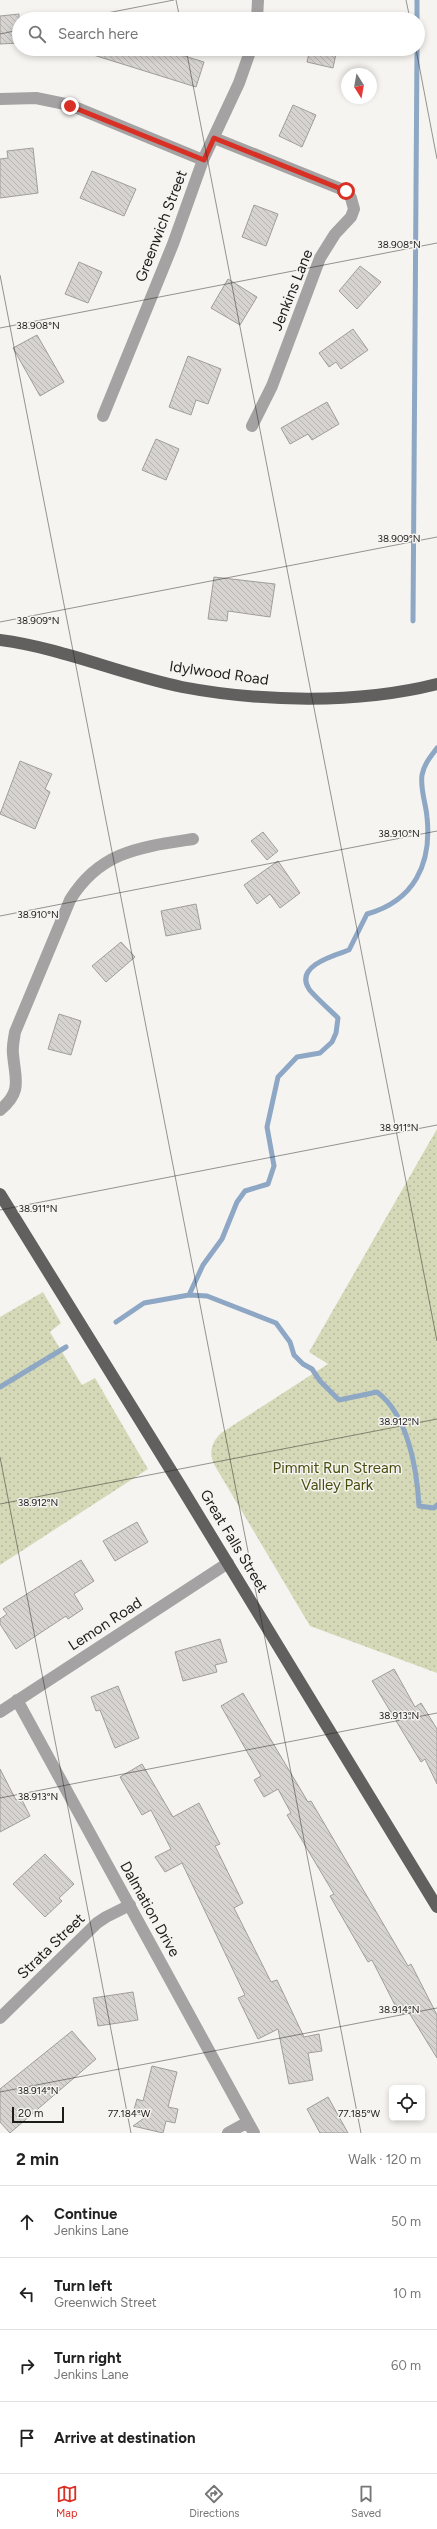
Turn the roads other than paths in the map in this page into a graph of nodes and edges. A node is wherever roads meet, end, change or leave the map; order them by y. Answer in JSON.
{"nodes":[{"id":1,"x":258,"y":0,"type":"edge"},
{"id":2,"x":257,"y":12,"type":"edge"},
{"id":3,"x":249,"y":56,"type":"edge"},
{"id":4,"x":0,"y":99,"type":"edge"},
{"id":5,"x":214,"y":138,"type":"junction"},
{"id":6,"x":204,"y":160,"type":"junction"},
{"id":7,"x":103,"y":416,"type":"dead end"},
{"id":8,"x":252,"y":426,"type":"dead end"},
{"id":9,"x":0,"y":640,"type":"edge"},
{"id":10,"x":437,"y":684,"type":"edge"},
{"id":11,"x":193,"y":840,"type":"dead end"},
{"id":12,"x":0,"y":1110,"type":"edge"},
{"id":13,"x":0,"y":1194,"type":"edge"},
{"id":14,"x":228,"y":1563,"type":"junction"},
{"id":15,"x":17,"y":1700,"type":"junction"},
{"id":16,"x":0,"y":1712,"type":"edge"},
{"id":17,"x":130,"y":1906,"type":"junction"},
{"id":18,"x":437,"y":1907,"type":"edge"},
{"id":19,"x":0,"y":2018,"type":"edge"},
{"id":20,"x":248,"y":2122,"type":"junction"},
{"id":21,"x":228,"y":2133,"type":"edge"},
{"id":22,"x":254,"y":2133,"type":"edge"}],
"edges":[{"from":1,"to":2,"type":"street"},
{"from":3,"to":5,"type":"street","name":"Greenwich Street"},
{"from":4,"to":6,"type":"street"},
{"from":5,"to":6,"type":"street","name":"Greenwich Street"},
{"from":5,"to":8,"type":"street","name":"Jenkins Lane"},
{"from":6,"to":7,"type":"street","name":"Greenwich Street"},
{"from":9,"to":10,"type":"main road","name":"Idylwood Road"},
{"from":11,"to":12,"type":"street"},
{"from":13,"to":14,"type":"main road","name":"Great Falls Street"},
{"from":14,"to":15,"type":"street","name":"Lemon Road"},
{"from":14,"to":18,"type":"main road","name":"Great Falls Street"},
{"from":15,"to":16,"type":"street","name":"Lemon Road"},
{"from":15,"to":17,"type":"street","name":"Dalmation Drive"},
{"from":17,"to":19,"type":"street","name":"Strata Street"},
{"from":17,"to":20,"type":"street","name":"Dalmation Drive"},
{"from":20,"to":21,"type":"street"},
{"from":20,"to":22,"type":"street","name":"Dalmation Drive"}]}
